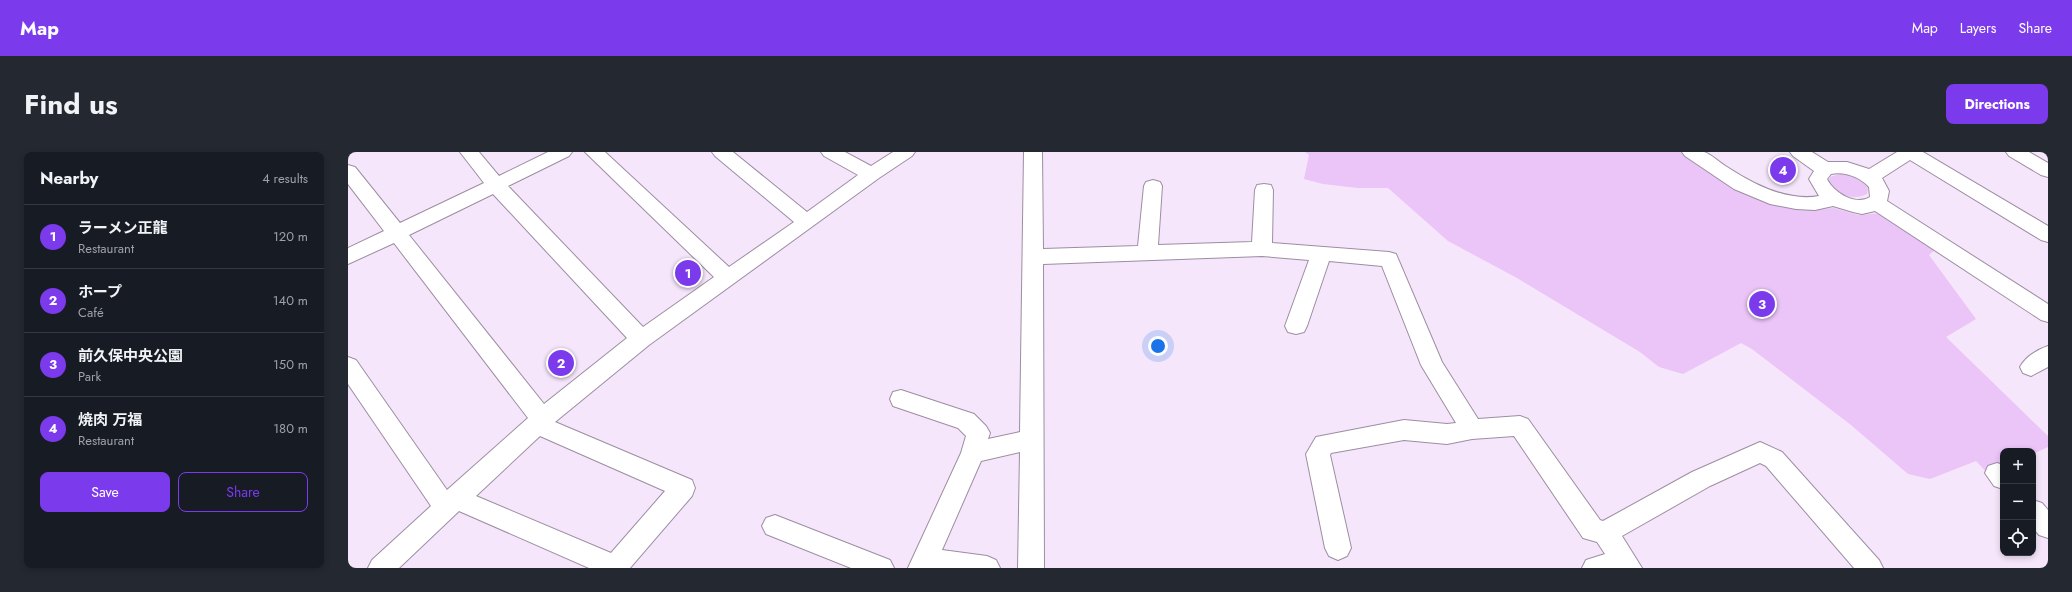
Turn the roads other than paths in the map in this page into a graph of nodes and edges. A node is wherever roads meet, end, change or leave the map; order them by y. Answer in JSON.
{"nodes":[{"id":1,"x":469,"y":152,"type":"edge"},
{"id":2,"x":563,"y":152,"type":"edge"},
{"id":3,"x":594,"y":152,"type":"edge"},
{"id":4,"x":721,"y":152,"type":"edge"},
{"id":5,"x":830,"y":152,"type":"edge"},
{"id":6,"x":906,"y":152,"type":"edge"},
{"id":7,"x":1033,"y":152,"type":"edge"},
{"id":8,"x":1691,"y":152,"type":"edge"},
{"id":9,"x":1799,"y":152,"type":"edge"},
{"id":10,"x":1910,"y":152,"type":"edge"},
{"id":11,"x":2015,"y":152,"type":"edge"},
{"id":12,"x":1825,"y":169,"type":"junction"},
{"id":13,"x":348,"y":171,"type":"edge"},
{"id":14,"x":2048,"y":171,"type":"edge"},
{"id":15,"x":872,"y":174,"type":"junction"},
{"id":16,"x":1869,"y":177,"type":"junction"},
{"id":17,"x":496,"y":185,"type":"junction"},
{"id":18,"x":1154,"y":186,"type":"dead end"},
{"id":19,"x":1264,"y":190,"type":"dead end"},
{"id":20,"x":1835,"y":199,"type":"junction"},
{"id":21,"x":1876,"y":203,"type":"junction"},
{"id":22,"x":808,"y":222,"type":"junction"},
{"id":23,"x":397,"y":233,"type":"junction"},
{"id":24,"x":2048,"y":235,"type":"edge"},
{"id":25,"x":1262,"y":249,"type":"junction"},
{"id":26,"x":1148,"y":252,"type":"junction"},
{"id":27,"x":1322,"y":253,"type":"junction"},
{"id":28,"x":348,"y":257,"type":"edge"},
{"id":29,"x":1032,"y":257,"type":"junction"},
{"id":30,"x":728,"y":278,"type":"junction"},
{"id":31,"x":2048,"y":314,"type":"edge"},
{"id":32,"x":1296,"y":326,"type":"dead end"},
{"id":33,"x":641,"y":339,"type":"junction"},
{"id":34,"x":348,"y":366,"type":"edge"},
{"id":35,"x":901,"y":399,"type":"dead end"},
{"id":36,"x":539,"y":422,"type":"junction"},
{"id":37,"x":1472,"y":429,"type":"junction"},
{"id":38,"x":1032,"y":440,"type":"junction"},
{"id":39,"x":973,"y":453,"type":"junction"},
{"id":40,"x":450,"y":503,"type":"junction"},
{"id":41,"x":2036,"y":514,"type":"edge"},
{"id":42,"x":774,"y":526,"type":"dead end"},
{"id":43,"x":2048,"y":527,"type":"edge"},
{"id":44,"x":1605,"y":533,"type":"junction"},
{"id":45,"x":1338,"y":548,"type":"dead end"},
{"id":46,"x":922,"y":563,"type":"edge"},
{"id":47,"x":1627,"y":565,"type":"edge"},
{"id":48,"x":381,"y":568,"type":"edge"},
{"id":49,"x":881,"y":568,"type":"edge"},
{"id":50,"x":987,"y":568,"type":"edge"},
{"id":51,"x":1031,"y":568,"type":"edge"},
{"id":52,"x":1595,"y":568,"type":"edge"},
{"id":53,"x":1870,"y":568,"type":"edge"}],
"edges":[{"from":1,"to":17,"type":"street"},
{"from":2,"to":17,"type":"street"},
{"from":3,"to":30,"type":"street"},
{"from":4,"to":22,"type":"street"},
{"from":5,"to":15,"type":"street"},
{"from":6,"to":15,"type":"street"},
{"from":7,"to":29,"type":"street"},
{"from":8,"to":20,"type":"street"},
{"from":9,"to":12,"type":"street"},
{"from":10,"to":16,"type":"street"},
{"from":10,"to":24,"type":"street"},
{"from":11,"to":14,"type":"street"},
{"from":12,"to":16,"type":"street"},
{"from":12,"to":20,"type":"street"},
{"from":13,"to":23,"type":"street"},
{"from":15,"to":22,"type":"street"},
{"from":16,"to":21,"type":"street"},
{"from":17,"to":23,"type":"street"},
{"from":17,"to":33,"type":"street"},
{"from":18,"to":26,"type":"street"},
{"from":19,"to":25,"type":"street"},
{"from":20,"to":21,"type":"street"},
{"from":21,"to":31,"type":"street"},
{"from":22,"to":30,"type":"street"},
{"from":23,"to":28,"type":"street"},
{"from":23,"to":36,"type":"street"},
{"from":25,"to":26,"type":"street"},
{"from":25,"to":27,"type":"street"},
{"from":26,"to":29,"type":"street"},
{"from":27,"to":32,"type":"street"},
{"from":27,"to":37,"type":"street"},
{"from":29,"to":38,"type":"street"},
{"from":30,"to":33,"type":"street"},
{"from":33,"to":36,"type":"street"},
{"from":34,"to":40,"type":"street"},
{"from":35,"to":39,"type":"street"},
{"from":36,"to":40,"type":"street"},
{"from":36,"to":40,"type":"street"},
{"from":37,"to":44,"type":"street"},
{"from":37,"to":45,"type":"street"},
{"from":38,"to":39,"type":"street"},
{"from":38,"to":51,"type":"street"},
{"from":39,"to":46,"type":"street"},
{"from":40,"to":48,"type":"street"},
{"from":41,"to":43,"type":"street"},
{"from":42,"to":49,"type":"street"},
{"from":44,"to":47,"type":"street"},
{"from":44,"to":53,"type":"street"},
{"from":46,"to":50,"type":"street"},
{"from":47,"to":52,"type":"street"}]}
